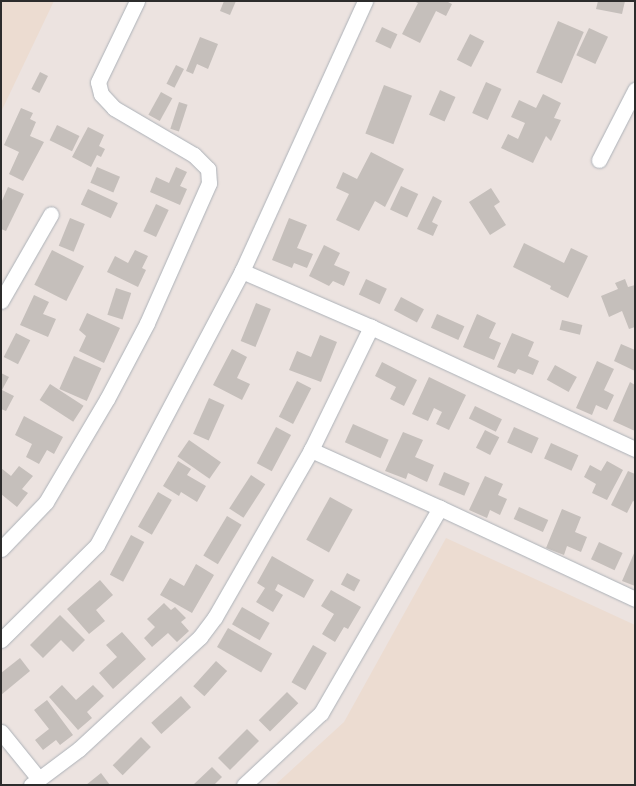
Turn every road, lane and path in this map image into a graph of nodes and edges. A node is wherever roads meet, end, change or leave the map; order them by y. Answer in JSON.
{"nodes":[{"id":1,"x":137,"y":1,"type":"edge"},
{"id":2,"x":365,"y":1,"type":"edge"},
{"id":3,"x":635,"y":90,"type":"edge"},
{"id":4,"x":600,"y":160,"type":"dead end"},
{"id":5,"x":52,"y":214,"type":"dead end"},
{"id":6,"x":242,"y":271,"type":"junction"},
{"id":7,"x":1,"y":301,"type":"edge"},
{"id":8,"x":371,"y":327,"type":"junction"},
{"id":9,"x":635,"y":449,"type":"edge"},
{"id":10,"x":310,"y":450,"type":"junction"},
{"id":11,"x":440,"y":508,"type":"junction"},
{"id":12,"x":1,"y":549,"type":"edge"},
{"id":13,"x":635,"y":600,"type":"edge"},
{"id":14,"x":1,"y":640,"type":"edge"},
{"id":15,"x":1,"y":732,"type":"edge"},
{"id":16,"x":35,"y":782,"type":"edge"},
{"id":17,"x":244,"y":785,"type":"edge"}],
"edges":[{"from":1,"to":12,"type":"street"},
{"from":2,"to":6,"type":"street"},
{"from":3,"to":4,"type":"street"},
{"from":5,"to":7,"type":"street"},
{"from":6,"to":8,"type":"street"},
{"from":6,"to":14,"type":"street"},
{"from":8,"to":9,"type":"street"},
{"from":8,"to":10,"type":"street"},
{"from":10,"to":11,"type":"street"},
{"from":10,"to":16,"type":"street"},
{"from":11,"to":13,"type":"street"},
{"from":11,"to":17,"type":"street"},
{"from":15,"to":16,"type":"street"}]}
